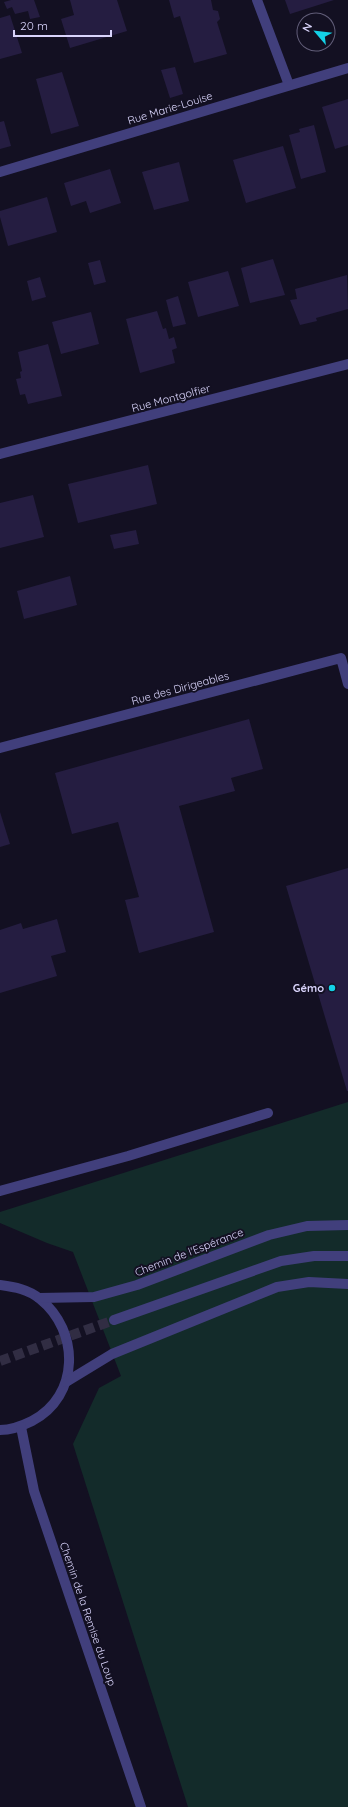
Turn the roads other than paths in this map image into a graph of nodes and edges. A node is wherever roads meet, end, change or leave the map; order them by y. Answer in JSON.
{"nodes":[{"id":1,"x":257,"y":0,"type":"edge"},
{"id":2,"x":348,"y":68,"type":"edge"},
{"id":3,"x":289,"y":85,"type":"junction"},
{"id":4,"x":0,"y":172,"type":"edge"},
{"id":5,"x":348,"y":364,"type":"edge"},
{"id":6,"x":0,"y":454,"type":"edge"},
{"id":7,"x":348,"y":684,"type":"edge"},
{"id":8,"x":0,"y":748,"type":"edge"},
{"id":9,"x":268,"y":1113,"type":"dead end"},
{"id":10,"x":0,"y":1191,"type":"edge"},
{"id":11,"x":348,"y":1225,"type":"edge"},
{"id":12,"x":348,"y":1256,"type":"edge"},
{"id":13,"x":348,"y":1284,"type":"edge"},
{"id":14,"x":0,"y":1285,"type":"edge"},
{"id":15,"x":39,"y":1298,"type":"junction"},
{"id":16,"x":114,"y":1320,"type":"tunnel mouth"},
{"id":17,"x":66,"y":1382,"type":"junction"},
{"id":18,"x":21,"y":1427,"type":"junction"},
{"id":19,"x":0,"y":1430,"type":"edge"},
{"id":20,"x":141,"y":1807,"type":"edge"}],
"edges":[{"from":1,"to":3,"type":"street"},
{"from":2,"to":3,"type":"street","name":"Rue Marie-Louise"},
{"from":3,"to":4,"type":"street","name":"Rue Marie-Louise"},
{"from":5,"to":6,"type":"street","name":"Rue Montgolfier"},
{"from":7,"to":8,"type":"street","name":"Rue des Dirigeables"},
{"from":9,"to":10,"type":"street"},
{"from":11,"to":15,"type":"street","name":"Chemin de l'Espérance"},
{"from":12,"to":16,"type":"street"},
{"from":13,"to":17,"type":"street"},
{"from":14,"to":15,"type":"street"},
{"from":15,"to":17,"type":"street"},
{"from":17,"to":18,"type":"street"},
{"from":18,"to":19,"type":"street"},
{"from":18,"to":20,"type":"street","name":"Chemin de la Remise du Loup"}]}
